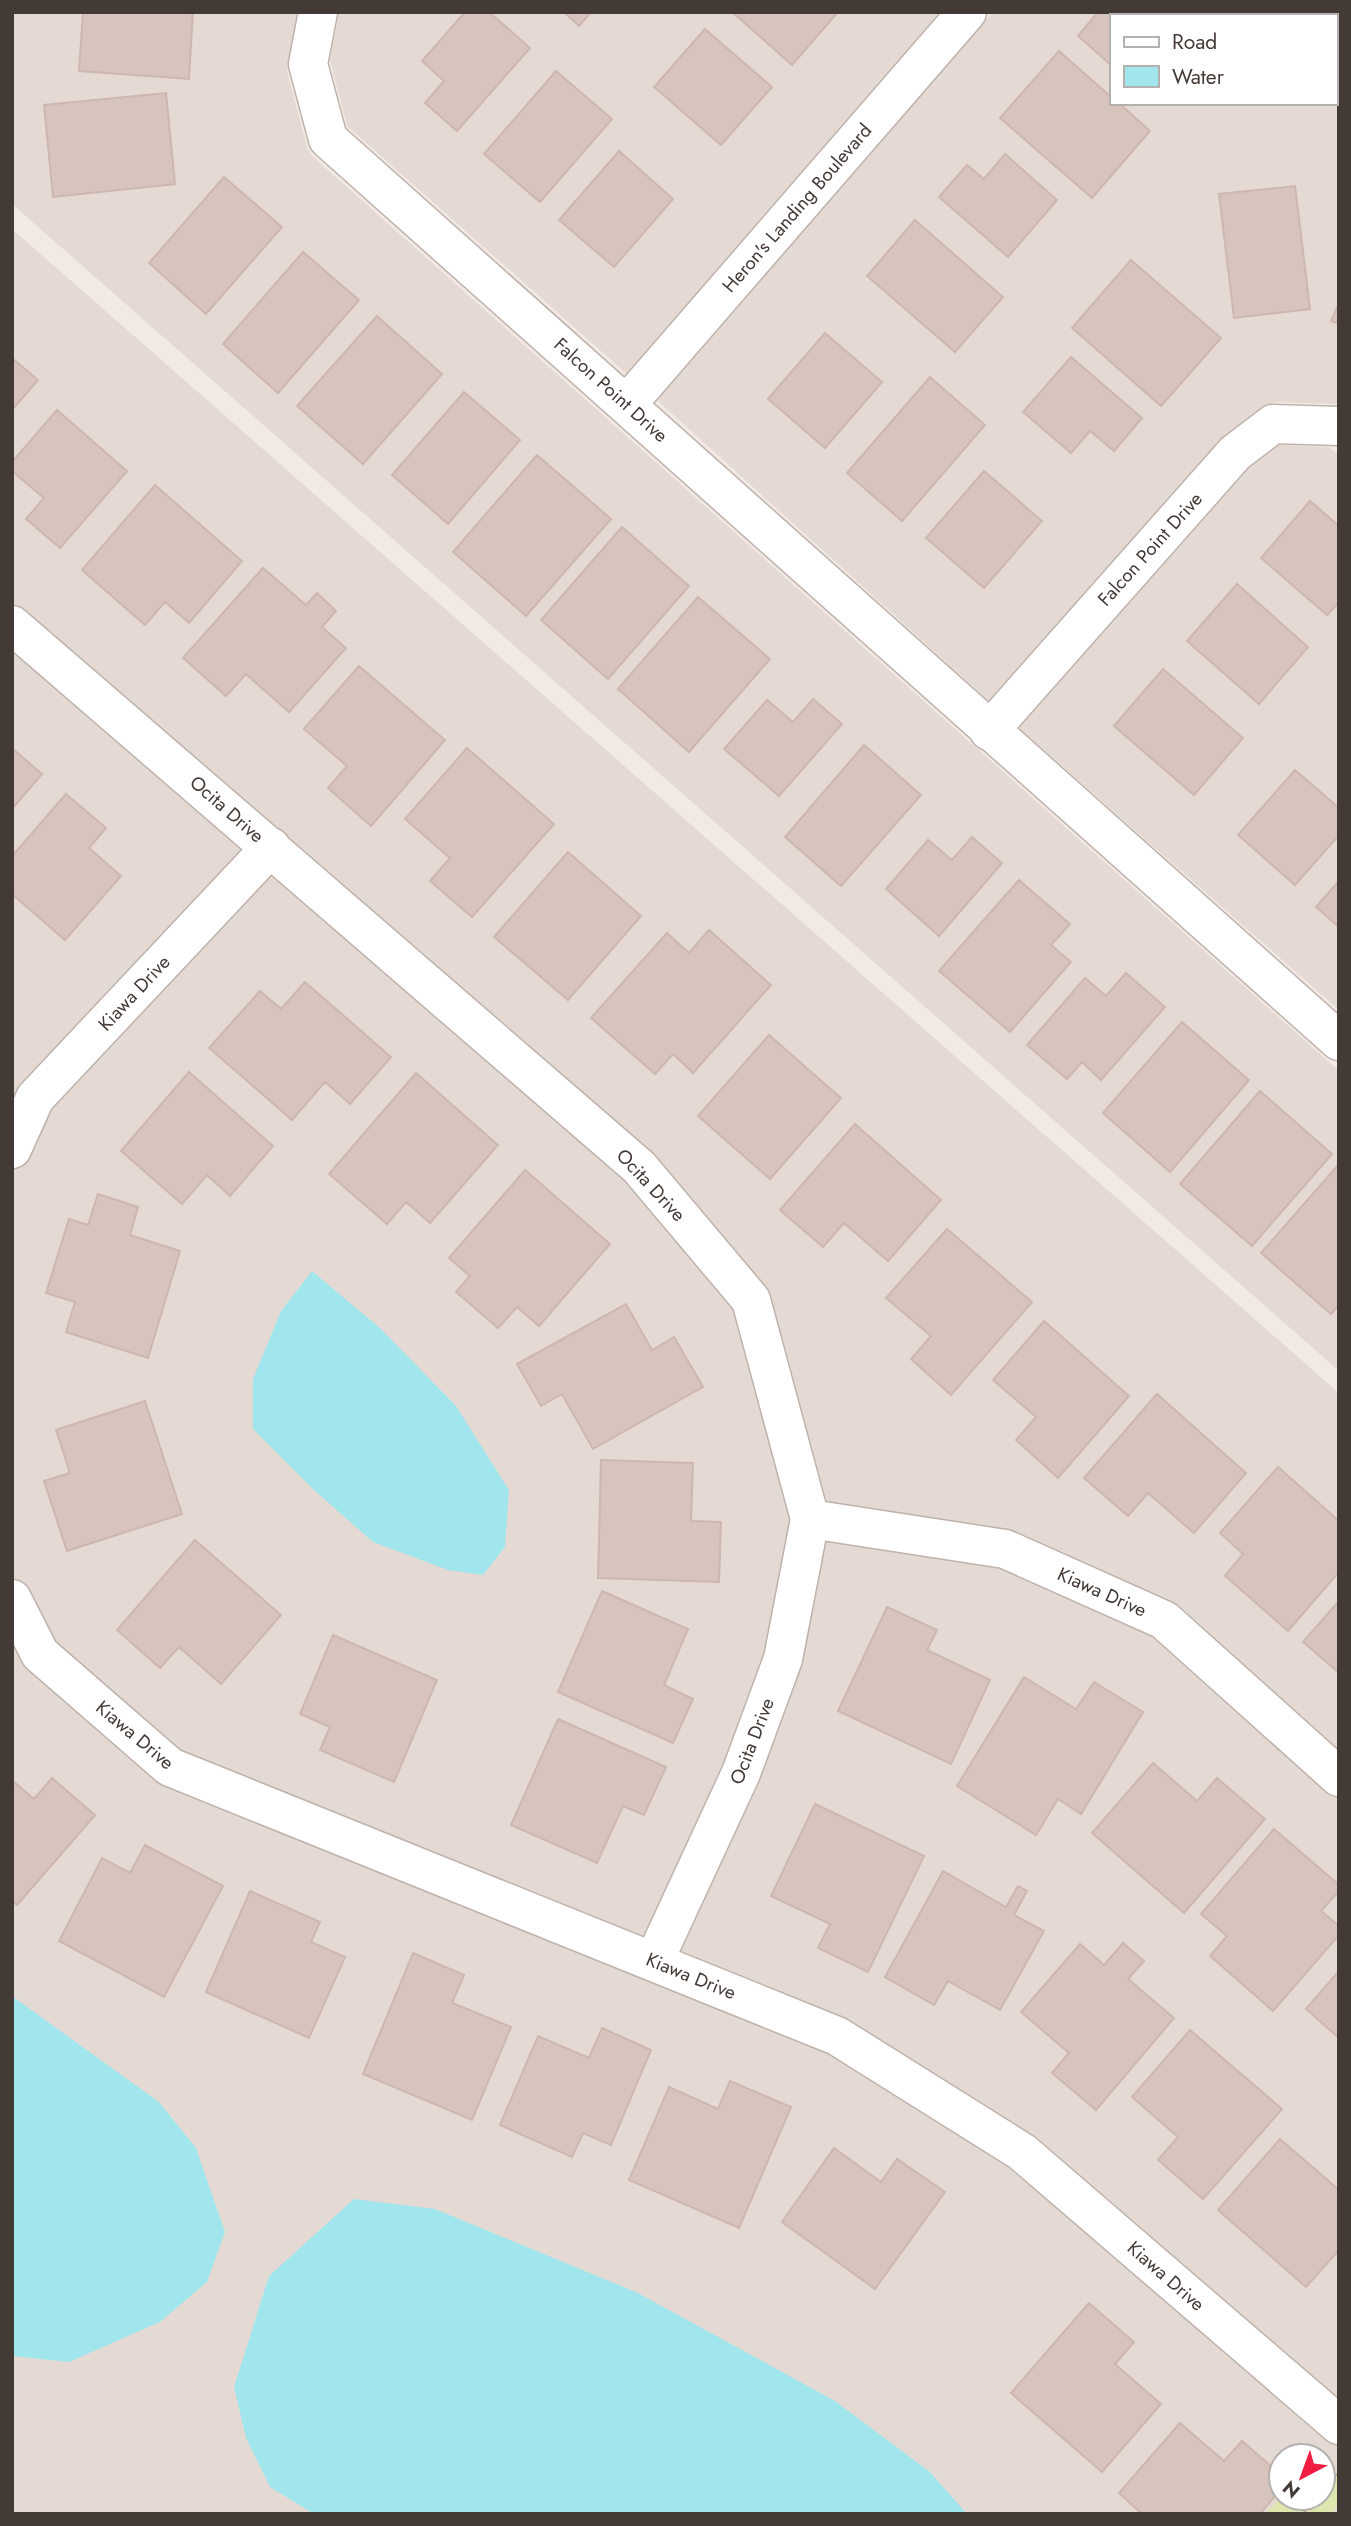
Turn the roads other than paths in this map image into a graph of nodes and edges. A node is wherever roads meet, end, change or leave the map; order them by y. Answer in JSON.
{"nodes":[{"id":1,"x":318,"y":12,"type":"edge"},
{"id":2,"x":967,"y":12,"type":"edge"},
{"id":3,"x":627,"y":404,"type":"junction"},
{"id":4,"x":1339,"y":426,"type":"edge"},
{"id":5,"x":12,"y":625,"type":"edge"},
{"id":6,"x":989,"y":731,"type":"junction"},
{"id":7,"x":271,"y":847,"type":"junction"},
{"id":8,"x":1339,"y":1041,"type":"edge"},
{"id":9,"x":12,"y":1149,"type":"edge"},
{"id":10,"x":810,"y":1519,"type":"junction"},
{"id":11,"x":12,"y":1600,"type":"edge"},
{"id":12,"x":1339,"y":1777,"type":"edge"},
{"id":13,"x":654,"y":1961,"type":"junction"},
{"id":14,"x":1339,"y":2425,"type":"edge"}],
"edges":[{"from":1,"to":3,"type":"street","name":"Falcon Point Drive"},
{"from":2,"to":3,"type":"street","name":"Heron's Landing Boulevard"},
{"from":3,"to":6,"type":"street","name":"Falcon Point Drive"},
{"from":4,"to":6,"type":"street","name":"Falcon Point Drive"},
{"from":5,"to":7,"type":"street","name":"Ocita Drive"},
{"from":6,"to":8,"type":"street","name":"Falcon Point Drive"},
{"from":7,"to":9,"type":"street","name":"Kiawa Drive"},
{"from":7,"to":10,"type":"street","name":"Ocita Drive"},
{"from":10,"to":12,"type":"street","name":"Kiawa Drive"},
{"from":10,"to":13,"type":"street","name":"Ocita Drive"},
{"from":11,"to":13,"type":"street","name":"Kiawa Drive"},
{"from":13,"to":14,"type":"street","name":"Kiawa Drive"}]}
